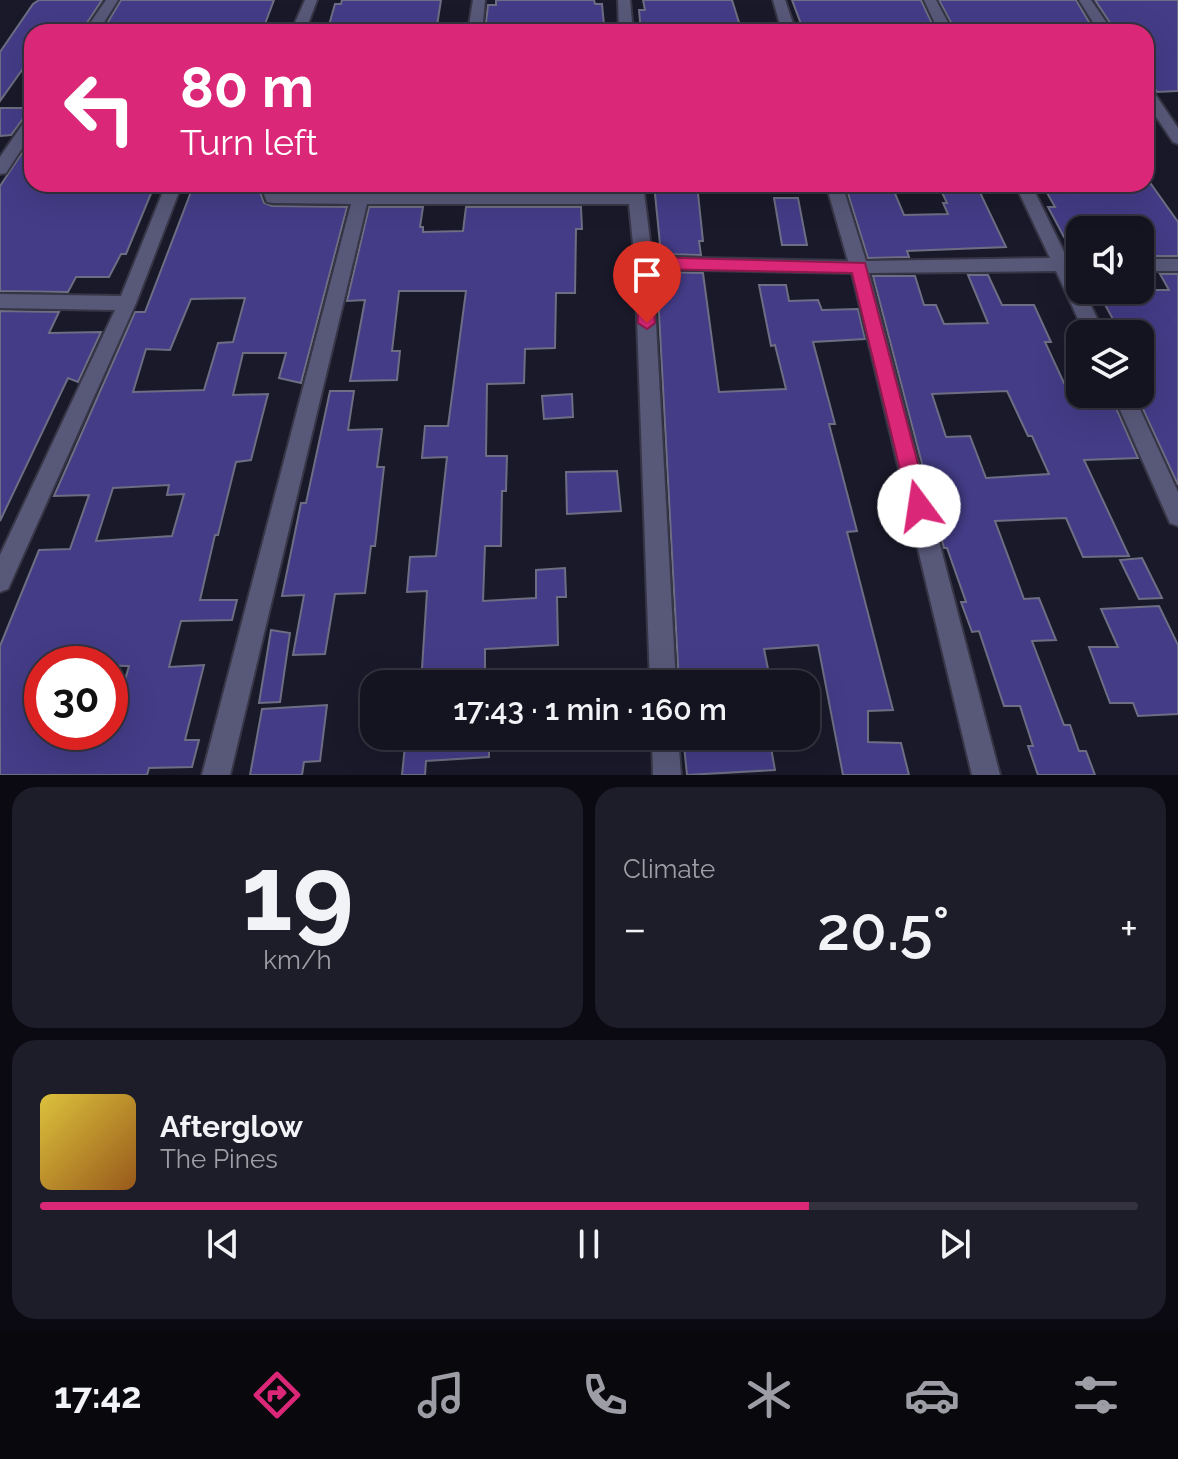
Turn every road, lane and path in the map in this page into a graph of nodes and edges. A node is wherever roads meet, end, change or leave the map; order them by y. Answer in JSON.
{"nodes":[{"id":1,"x":112,"y":0,"type":"edge"},
{"id":2,"x":311,"y":0,"type":"edge"},
{"id":3,"x":479,"y":0,"type":"edge"},
{"id":4,"x":624,"y":0,"type":"edge"},
{"id":5,"x":779,"y":0,"type":"edge"},
{"id":6,"x":930,"y":0,"type":"edge"},
{"id":7,"x":1085,"y":0,"type":"edge"},
{"id":8,"x":96,"y":24,"type":"edge"},
{"id":9,"x":301,"y":24,"type":"edge"},
{"id":10,"x":476,"y":24,"type":"edge"},
{"id":11,"x":626,"y":24,"type":"edge"},
{"id":12,"x":786,"y":24,"type":"edge"},
{"id":13,"x":942,"y":24,"type":"edge"},
{"id":14,"x":1101,"y":24,"type":"edge"},
{"id":15,"x":1154,"y":103,"type":"edge"},
{"id":16,"x":24,"y":133,"type":"edge"},
{"id":17,"x":1178,"y":139,"type":"edge"},
{"id":18,"x":0,"y":169,"type":"edge"},
{"id":19,"x":171,"y":192,"type":"edge"},
{"id":20,"x":271,"y":192,"type":"edge"},
{"id":21,"x":447,"y":192,"type":"edge"},
{"id":22,"x":635,"y":192,"type":"edge"},
{"id":23,"x":836,"y":192,"type":"edge"},
{"id":24,"x":1028,"y":192,"type":"edge"},
{"id":25,"x":360,"y":200,"type":"junction"},
{"id":26,"x":1066,"y":254,"type":"edge"},
{"id":27,"x":644,"y":263,"type":"junction"},
{"id":28,"x":1066,"y":264,"type":"edge"},
{"id":29,"x":1154,"y":265,"type":"edge"},
{"id":30,"x":1178,"y":265,"type":"edge"},
{"id":31,"x":859,"y":267,"type":"junction"},
{"id":32,"x":0,"y":301,"type":"edge"},
{"id":33,"x":127,"y":303,"type":"junction"},
{"id":34,"x":1129,"y":408,"type":"edge"},
{"id":35,"x":1178,"y":516,"type":"edge"},
{"id":36,"x":0,"y":581,"type":"edge"},
{"id":37,"x":662,"y":670,"type":"edge"},
{"id":38,"x":666,"y":750,"type":"edge"},
{"id":39,"x":216,"y":775,"type":"edge"},
{"id":40,"x":667,"y":775,"type":"edge"},
{"id":41,"x":986,"y":775,"type":"edge"}],
"edges":[{"from":1,"to":8,"type":"street"},
{"from":2,"to":9,"type":"street"},
{"from":3,"to":10,"type":"street"},
{"from":4,"to":11,"type":"street"},
{"from":5,"to":12,"type":"street"},
{"from":6,"to":13,"type":"street"},
{"from":7,"to":14,"type":"street"},
{"from":15,"to":17,"type":"street"},
{"from":16,"to":18,"type":"street"},
{"from":19,"to":33,"type":"street"},
{"from":20,"to":25,"type":"street"},
{"from":21,"to":22,"type":"street"},
{"from":21,"to":25,"type":"street"},
{"from":22,"to":27,"type":"street"},
{"from":23,"to":31,"type":"street"},
{"from":24,"to":26,"type":"street"},
{"from":25,"to":39,"type":"street"},
{"from":27,"to":31,"type":"street"},
{"from":27,"to":37,"type":"street"},
{"from":28,"to":31,"type":"street"},
{"from":29,"to":30,"type":"street"},
{"from":31,"to":41,"type":"street"},
{"from":32,"to":33,"type":"street"},
{"from":33,"to":36,"type":"street"},
{"from":34,"to":35,"type":"street"},
{"from":38,"to":40,"type":"street"}]}
